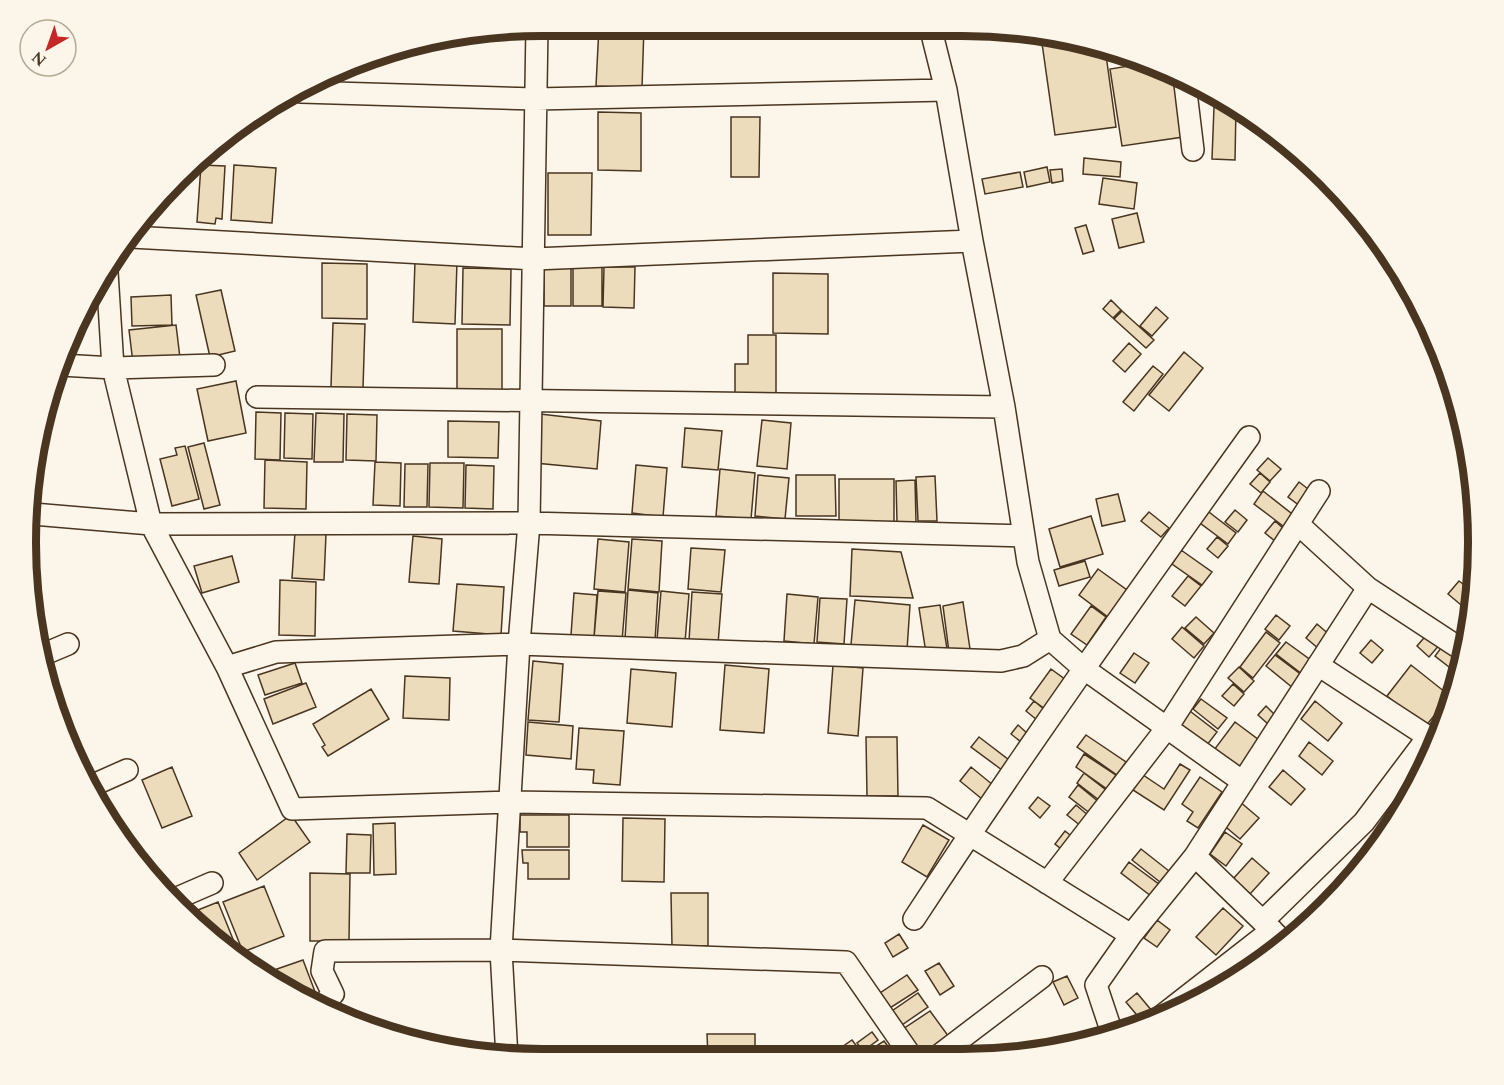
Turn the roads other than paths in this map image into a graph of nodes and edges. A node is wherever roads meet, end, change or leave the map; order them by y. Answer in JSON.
{"nodes":[{"id":1,"x":537,"y":36,"type":"edge"},
{"id":2,"x":932,"y":36,"type":"edge"},
{"id":3,"x":1186,"y":88,"type":"edge"},
{"id":4,"x":946,"y":90,"type":"junction"},
{"id":5,"x":310,"y":92,"type":"edge"},
{"id":6,"x":536,"y":99,"type":"junction"},
{"id":7,"x":1193,"y":150,"type":"dead end"},
{"id":8,"x":138,"y":237,"type":"edge"},
{"id":9,"x":972,"y":241,"type":"junction"},
{"id":10,"x":534,"y":259,"type":"junction"},
{"id":11,"x":108,"y":283,"type":"edge"},
{"id":12,"x":69,"y":365,"type":"edge"},
{"id":13,"x":214,"y":365,"type":"dead end"},
{"id":14,"x":113,"y":368,"type":"junction"},
{"id":15,"x":257,"y":398,"type":"dead end"},
{"id":16,"x":531,"y":400,"type":"junction"},
{"id":17,"x":1004,"y":407,"type":"junction"},
{"id":18,"x":1249,"y":437,"type":"dead end"},
{"id":19,"x":1319,"y":491,"type":"dead end"},
{"id":20,"x":37,"y":514,"type":"edge"},
{"id":21,"x":529,"y":523,"type":"junction"},
{"id":22,"x":151,"y":524,"type":"junction"},
{"id":23,"x":1298,"y":524,"type":"junction"},
{"id":24,"x":1024,"y":536,"type":"junction"},
{"id":25,"x":1368,"y":588,"type":"junction"},
{"id":26,"x":1050,"y":639,"type":"junction"},
{"id":27,"x":68,"y":644,"type":"dead end"},
{"id":28,"x":519,"y":645,"type":"junction"},
{"id":29,"x":1457,"y":646,"type":"edge"},
{"id":30,"x":48,"y":652,"type":"edge"},
{"id":31,"x":1318,"y":665,"type":"junction"},
{"id":32,"x":227,"y":667,"type":"junction"},
{"id":33,"x":1083,"y":668,"type":"junction"},
{"id":34,"x":1166,"y":729,"type":"junction"},
{"id":35,"x":1428,"y":738,"type":"edge"},
{"id":36,"x":1423,"y":751,"type":"edge"},
{"id":37,"x":127,"y":770,"type":"dead end"},
{"id":38,"x":1243,"y":782,"type":"junction"},
{"id":39,"x":97,"y":783,"type":"edge"},
{"id":40,"x":511,"y":802,"type":"junction"},
{"id":41,"x":970,"y":834,"type":"junction"},
{"id":42,"x":1195,"y":856,"type":"junction"},
{"id":43,"x":212,"y":883,"type":"dead end"},
{"id":44,"x":1047,"y":883,"type":"junction"},
{"id":45,"x":181,"y":897,"type":"edge"},
{"id":46,"x":914,"y":919,"type":"dead end"},
{"id":47,"x":1273,"y":932,"type":"edge"},
{"id":48,"x":1131,"y":935,"type":"junction"},
{"id":49,"x":501,"y":950,"type":"junction"},
{"id":50,"x":1042,"y":977,"type":"dead end"},
{"id":51,"x":1190,"y":995,"type":"edge"},
{"id":52,"x":326,"y":1001,"type":"edge"},
{"id":53,"x":1110,"y":1027,"type":"edge"},
{"id":54,"x":506,"y":1048,"type":"edge"},
{"id":55,"x":906,"y":1049,"type":"edge"},
{"id":56,"x":947,"y":1049,"type":"edge"}],
"edges":[{"from":1,"to":6,"type":"street"},
{"from":2,"to":4,"type":"street"},
{"from":3,"to":7,"type":"street"},
{"from":4,"to":6,"type":"street"},
{"from":4,"to":9,"type":"street"},
{"from":5,"to":6,"type":"street"},
{"from":6,"to":10,"type":"street"},
{"from":8,"to":10,"type":"street"},
{"from":9,"to":10,"type":"street"},
{"from":9,"to":17,"type":"street"},
{"from":10,"to":16,"type":"street"},
{"from":11,"to":14,"type":"street"},
{"from":12,"to":14,"type":"street"},
{"from":13,"to":14,"type":"street"},
{"from":14,"to":22,"type":"street"},
{"from":15,"to":16,"type":"street"},
{"from":16,"to":17,"type":"street"},
{"from":16,"to":21,"type":"street"},
{"from":17,"to":24,"type":"street"},
{"from":18,"to":33,"type":"street"},
{"from":19,"to":23,"type":"street"},
{"from":20,"to":22,"type":"street"},
{"from":21,"to":22,"type":"street"},
{"from":21,"to":24,"type":"street"},
{"from":21,"to":28,"type":"street"},
{"from":22,"to":32,"type":"street"},
{"from":23,"to":25,"type":"street"},
{"from":23,"to":34,"type":"street"},
{"from":24,"to":26,"type":"street"},
{"from":25,"to":29,"type":"street"},
{"from":25,"to":31,"type":"street"},
{"from":26,"to":28,"type":"street"},
{"from":26,"to":33,"type":"street"},
{"from":27,"to":30,"type":"street"},
{"from":28,"to":32,"type":"street"},
{"from":28,"to":40,"type":"street"},
{"from":31,"to":35,"type":"street"},
{"from":31,"to":38,"type":"street"},
{"from":32,"to":40,"type":"street"},
{"from":33,"to":34,"type":"street"},
{"from":33,"to":41,"type":"street"},
{"from":34,"to":38,"type":"street"},
{"from":34,"to":44,"type":"street"},
{"from":36,"to":47,"type":"street"},
{"from":37,"to":39,"type":"street"},
{"from":38,"to":42,"type":"street"},
{"from":40,"to":41,"type":"street"},
{"from":40,"to":49,"type":"street"},
{"from":41,"to":44,"type":"street"},
{"from":41,"to":46,"type":"street"},
{"from":42,"to":47,"type":"street"},
{"from":42,"to":48,"type":"street"},
{"from":43,"to":45,"type":"street"},
{"from":44,"to":48,"type":"street"},
{"from":47,"to":51,"type":"street"},
{"from":48,"to":53,"type":"street"},
{"from":49,"to":52,"type":"street"},
{"from":49,"to":54,"type":"street"},
{"from":49,"to":55,"type":"street"},
{"from":50,"to":56,"type":"street"}]}
